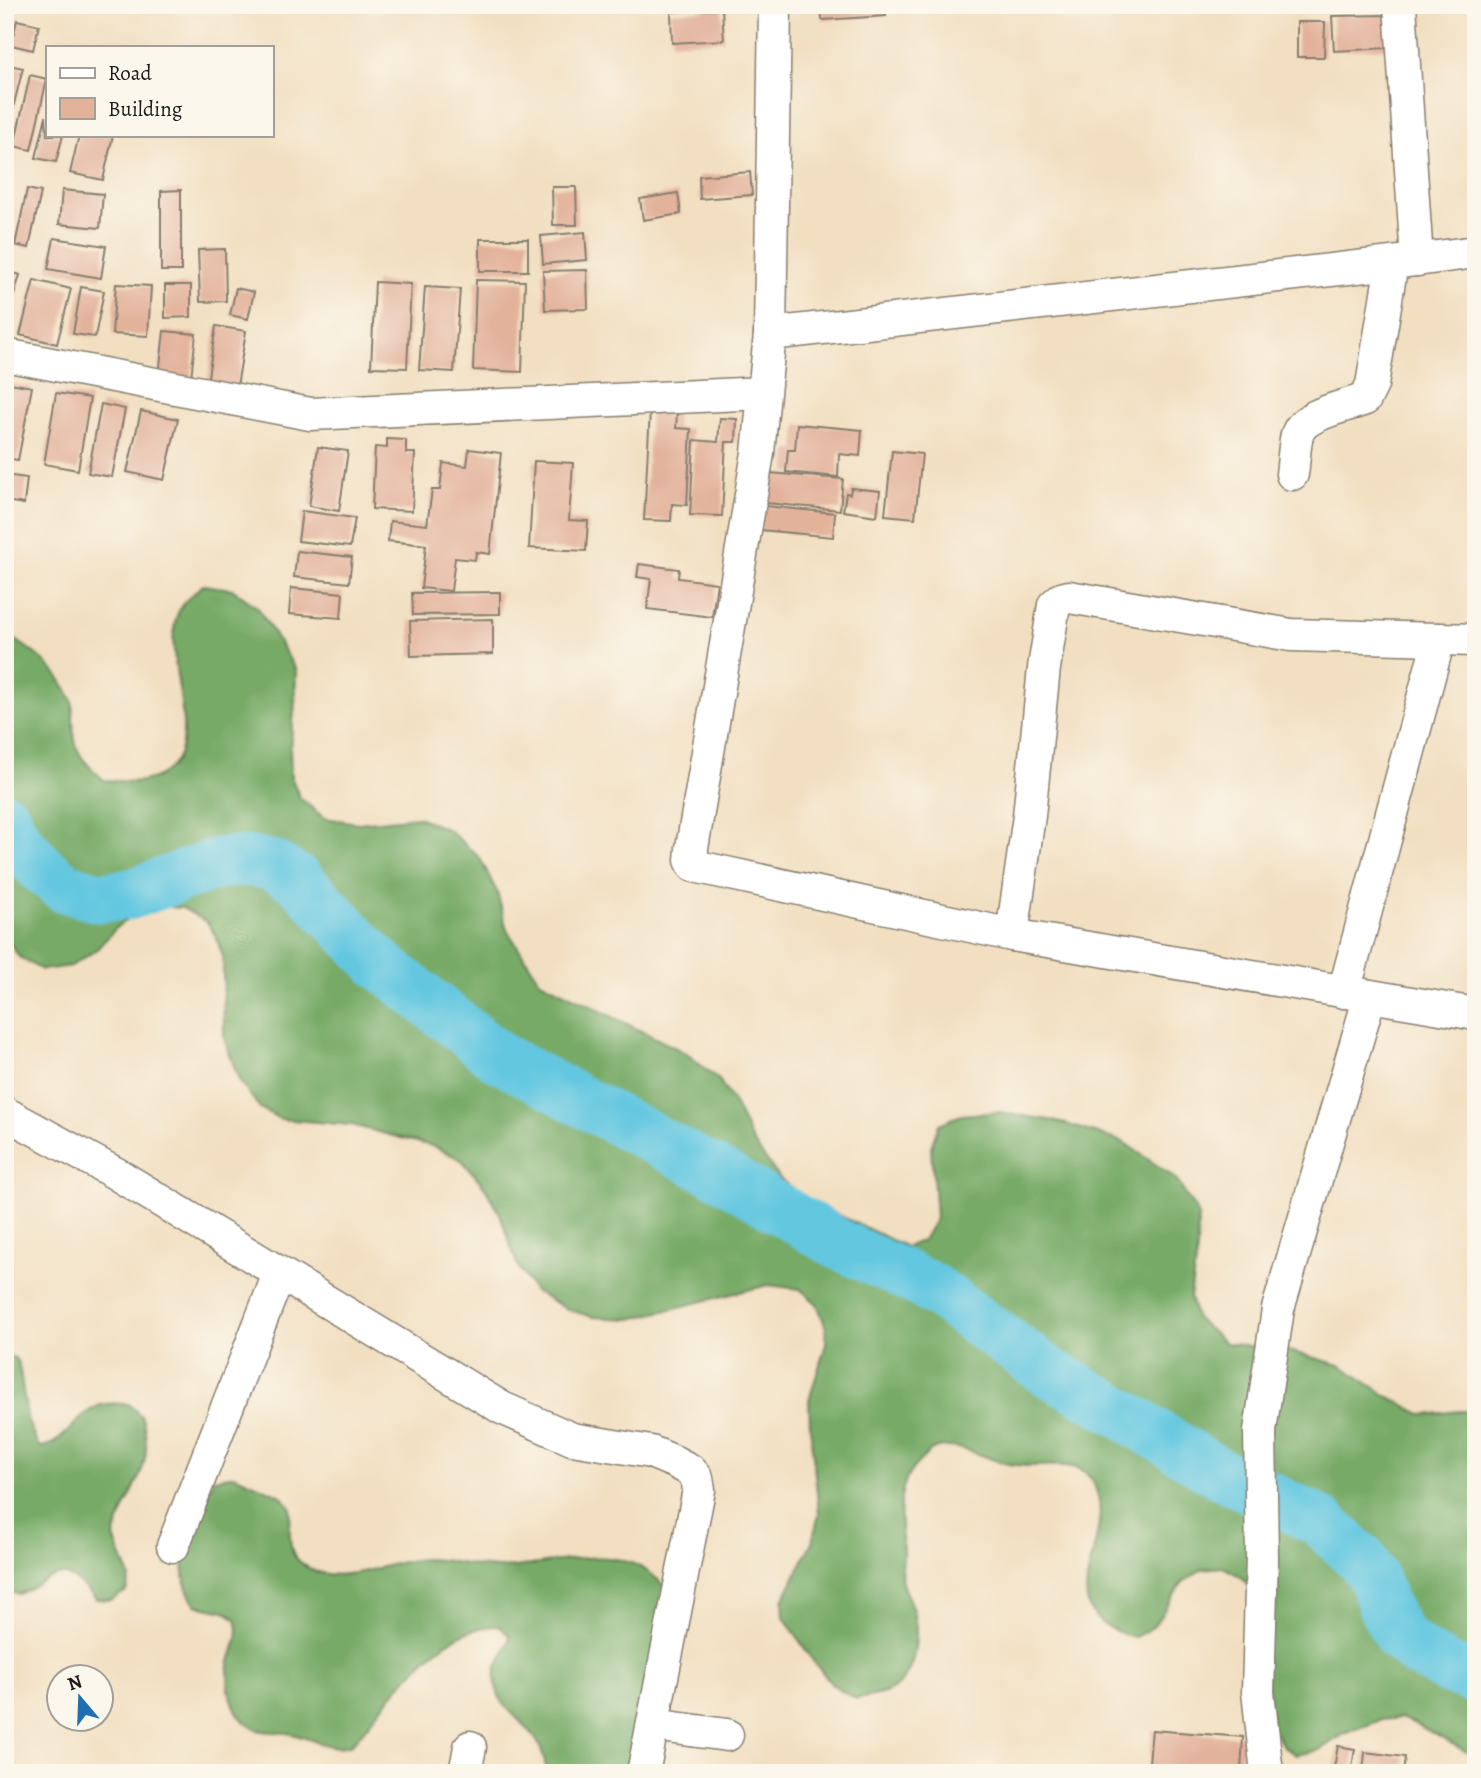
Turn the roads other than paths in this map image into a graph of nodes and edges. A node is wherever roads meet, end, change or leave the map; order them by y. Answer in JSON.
{"nodes":[{"id":1,"x":775,"y":5,"type":"edge"},
{"id":2,"x":1400,"y":5,"type":"edge"},
{"id":3,"x":1476,"y":252,"type":"edge"},
{"id":4,"x":1404,"y":262,"type":"junction"},
{"id":5,"x":770,"y":334,"type":"junction"},
{"id":6,"x":5,"y":355,"type":"edge"},
{"id":7,"x":763,"y":393,"type":"junction"},
{"id":8,"x":1292,"y":474,"type":"dead end"},
{"id":9,"x":1439,"y":639,"type":"junction"},
{"id":10,"x":1476,"y":640,"type":"edge"},
{"id":11,"x":1012,"y":935,"type":"junction"},
{"id":12,"x":1357,"y":994,"type":"junction"},
{"id":13,"x":1476,"y":1014,"type":"edge"},
{"id":14,"x":5,"y":1113,"type":"edge"},
{"id":15,"x":279,"y":1274,"type":"junction"},
{"id":16,"x":173,"y":1546,"type":"dead end"},
{"id":17,"x":653,"y":1725,"type":"junction"},
{"id":18,"x":727,"y":1735,"type":"dead end"},
{"id":19,"x":643,"y":1773,"type":"edge"},
{"id":20,"x":1267,"y":1773,"type":"edge"}],
"edges":[{"from":1,"to":5,"type":"street"},
{"from":2,"to":4,"type":"street"},
{"from":3,"to":4,"type":"street"},
{"from":4,"to":5,"type":"street"},
{"from":4,"to":8,"type":"street"},
{"from":5,"to":7,"type":"street"},
{"from":6,"to":7,"type":"street"},
{"from":7,"to":11,"type":"street"},
{"from":9,"to":10,"type":"street"},
{"from":9,"to":11,"type":"street"},
{"from":9,"to":12,"type":"street"},
{"from":11,"to":12,"type":"street"},
{"from":12,"to":13,"type":"street"},
{"from":12,"to":20,"type":"street"},
{"from":14,"to":15,"type":"street"},
{"from":15,"to":16,"type":"street"},
{"from":15,"to":17,"type":"street"},
{"from":17,"to":18,"type":"street"},
{"from":17,"to":19,"type":"street"}]}
